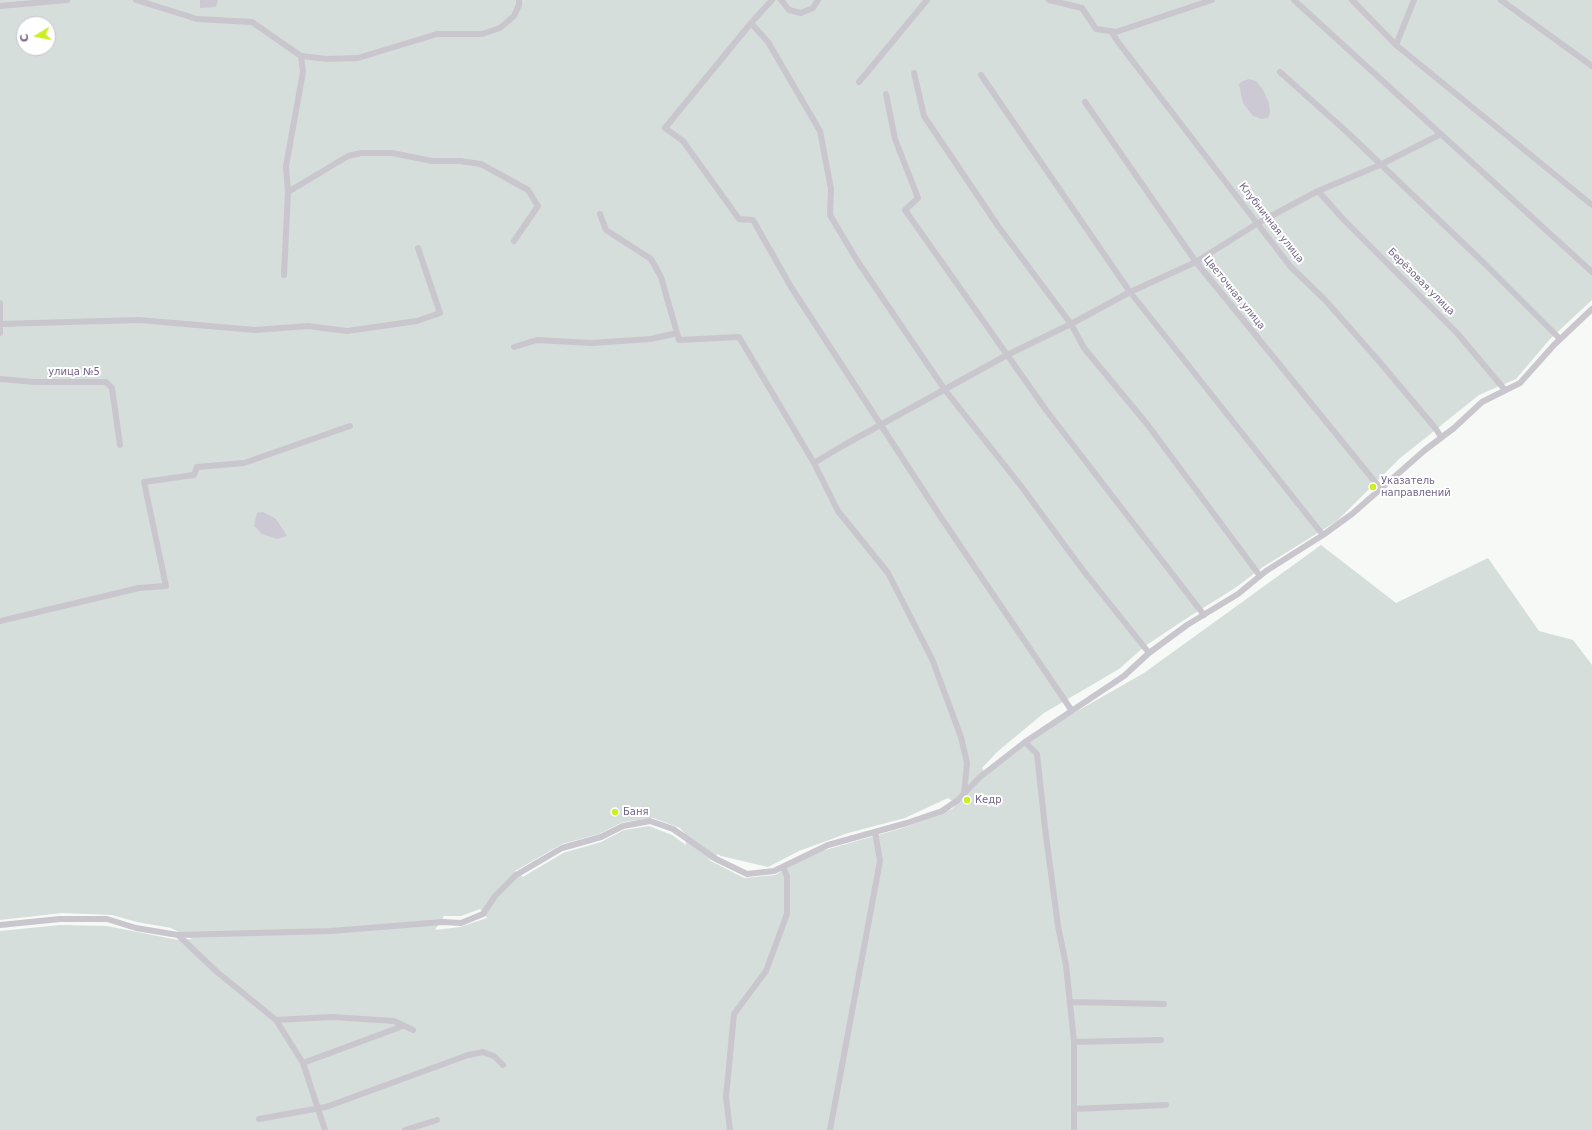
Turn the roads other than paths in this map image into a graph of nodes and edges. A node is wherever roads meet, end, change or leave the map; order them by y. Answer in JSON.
{"nodes":[{"id":1,"x":67,"y":0,"type":"edge"},
{"id":2,"x":136,"y":0,"type":"edge"},
{"id":3,"x":519,"y":0,"type":"edge"},
{"id":4,"x":772,"y":0,"type":"edge"},
{"id":5,"x":781,"y":0,"type":"edge"},
{"id":6,"x":818,"y":0,"type":"edge"},
{"id":7,"x":927,"y":0,"type":"edge"},
{"id":8,"x":1049,"y":0,"type":"edge"},
{"id":9,"x":1212,"y":0,"type":"edge"},
{"id":10,"x":1294,"y":0,"type":"edge"},
{"id":11,"x":1352,"y":0,"type":"edge"},
{"id":12,"x":1414,"y":0,"type":"edge"},
{"id":13,"x":1501,"y":0,"type":"edge"},
{"id":14,"x":0,"y":6,"type":"edge"},
{"id":15,"x":751,"y":23,"type":"junction"},
{"id":16,"x":1112,"y":31,"type":"junction"},
{"id":17,"x":1396,"y":45,"type":"junction"},
{"id":18,"x":301,"y":56,"type":"junction"},
{"id":19,"x":1592,"y":66,"type":"edge"},
{"id":20,"x":1280,"y":72,"type":"dead end"},
{"id":21,"x":914,"y":73,"type":"dead end"},
{"id":22,"x":981,"y":75,"type":"dead end"},
{"id":23,"x":859,"y":82,"type":"dead end"},
{"id":24,"x":886,"y":94,"type":"dead end"},
{"id":25,"x":1085,"y":102,"type":"dead end"},
{"id":26,"x":1441,"y":134,"type":"junction"},
{"id":27,"x":1380,"y":164,"type":"junction"},
{"id":28,"x":288,"y":192,"type":"junction"},
{"id":29,"x":1318,"y":192,"type":"junction"},
{"id":30,"x":1592,"y":205,"type":"edge"},
{"id":31,"x":600,"y":214,"type":"dead end"},
{"id":32,"x":1258,"y":223,"type":"junction"},
{"id":33,"x":514,"y":241,"type":"dead end"},
{"id":34,"x":418,"y":248,"type":"dead end"},
{"id":35,"x":1196,"y":262,"type":"junction"},
{"id":36,"x":1592,"y":272,"type":"edge"},
{"id":37,"x":284,"y":275,"type":"dead end"},
{"id":38,"x":1130,"y":292,"type":"junction"},
{"id":39,"x":0,"y":303,"type":"edge"},
{"id":40,"x":1592,"y":309,"type":"edge"},
{"id":41,"x":0,"y":324,"type":"edge"},
{"id":42,"x":1071,"y":324,"type":"junction"},
{"id":43,"x":0,"y":333,"type":"edge"},
{"id":44,"x":677,"y":333,"type":"junction"},
{"id":45,"x":1560,"y":339,"type":"junction"},
{"id":46,"x":514,"y":348,"type":"dead end"},
{"id":47,"x":1007,"y":355,"type":"junction"},
{"id":48,"x":0,"y":378,"type":"edge"},
{"id":49,"x":945,"y":390,"type":"junction"},
{"id":50,"x":1505,"y":390,"type":"junction"},
{"id":51,"x":882,"y":425,"type":"junction"},
{"id":52,"x":350,"y":426,"type":"dead end"},
{"id":53,"x":1441,"y":437,"type":"junction"},
{"id":54,"x":120,"y":445,"type":"dead end"},
{"id":55,"x":814,"y":463,"type":"junction"},
{"id":56,"x":1380,"y":488,"type":"junction"},
{"id":57,"x":1322,"y":535,"type":"junction"},
{"id":58,"x":1260,"y":576,"type":"junction"},
{"id":59,"x":1204,"y":615,"type":"junction"},
{"id":60,"x":0,"y":621,"type":"edge"},
{"id":61,"x":1149,"y":653,"type":"junction"},
{"id":62,"x":1072,"y":711,"type":"junction"},
{"id":63,"x":1025,"y":742,"type":"junction"},
{"id":64,"x":964,"y":794,"type":"junction"},
{"id":65,"x":875,"y":832,"type":"junction"},
{"id":66,"x":783,"y":867,"type":"junction"},
{"id":67,"x":0,"y":925,"type":"edge"},
{"id":68,"x":178,"y":935,"type":"junction"},
{"id":69,"x":1071,"y":1002,"type":"junction"},
{"id":70,"x":1164,"y":1004,"type":"dead end"},
{"id":71,"x":276,"y":1020,"type":"junction"},
{"id":72,"x":403,"y":1026,"type":"junction"},
{"id":73,"x":413,"y":1030,"type":"dead end"},
{"id":74,"x":1161,"y":1040,"type":"dead end"},
{"id":75,"x":1074,"y":1042,"type":"junction"},
{"id":76,"x":303,"y":1063,"type":"junction"},
{"id":77,"x":503,"y":1065,"type":"dead end"},
{"id":78,"x":1166,"y":1105,"type":"dead end"},
{"id":79,"x":317,"y":1109,"type":"junction"},
{"id":80,"x":1074,"y":1109,"type":"junction"},
{"id":81,"x":260,"y":1120,"type":"dead end"},
{"id":82,"x":437,"y":1120,"type":"dead end"},
{"id":83,"x":325,"y":1130,"type":"edge"},
{"id":84,"x":405,"y":1130,"type":"edge"},
{"id":85,"x":730,"y":1130,"type":"edge"},
{"id":86,"x":830,"y":1130,"type":"edge"},
{"id":87,"x":1074,"y":1130,"type":"edge"}],
"edges":[{"from":1,"to":14,"type":"street"},
{"from":2,"to":18,"type":"street"},
{"from":3,"to":18,"type":"street"},
{"from":4,"to":15,"type":"street"},
{"from":5,"to":6,"type":"street"},
{"from":7,"to":23,"type":"street"},
{"from":8,"to":16,"type":"street"},
{"from":9,"to":16,"type":"street"},
{"from":10,"to":26,"type":"street"},
{"from":11,"to":17,"type":"street"},
{"from":12,"to":17,"type":"street"},
{"from":13,"to":19,"type":"street"},
{"from":15,"to":49,"type":"street"},
{"from":15,"to":51,"type":"street"},
{"from":16,"to":32,"type":"street","name":"Клубничная улица"},
{"from":17,"to":30,"type":"street"},
{"from":18,"to":28,"type":"street"},
{"from":20,"to":27,"type":"street"},
{"from":21,"to":42,"type":"street"},
{"from":22,"to":38,"type":"street"},
{"from":24,"to":47,"type":"street"},
{"from":25,"to":35,"type":"street","name":"Цветочная улица"},
{"from":26,"to":27,"type":"street"},
{"from":26,"to":36,"type":"street"},
{"from":27,"to":29,"type":"street"},
{"from":27,"to":45,"type":"street"},
{"from":28,"to":33,"type":"street"},
{"from":28,"to":37,"type":"street"},
{"from":29,"to":32,"type":"street"},
{"from":29,"to":50,"type":"street","name":"Берёзовая улица"},
{"from":31,"to":44,"type":"street"},
{"from":32,"to":35,"type":"street"},
{"from":32,"to":53,"type":"street","name":"Клубничная улица"},
{"from":34,"to":41,"type":"street"},
{"from":35,"to":38,"type":"street"},
{"from":35,"to":56,"type":"street","name":"Цветочная улица"},
{"from":38,"to":42,"type":"street"},
{"from":38,"to":57,"type":"street"},
{"from":39,"to":41,"type":"street"},
{"from":40,"to":45,"type":"street"},
{"from":41,"to":43,"type":"street"},
{"from":42,"to":47,"type":"street"},
{"from":42,"to":58,"type":"street"},
{"from":44,"to":46,"type":"street"},
{"from":44,"to":55,"type":"street"},
{"from":45,"to":50,"type":"street"},
{"from":47,"to":49,"type":"street"},
{"from":47,"to":59,"type":"street"},
{"from":48,"to":54,"type":"street","name":"улица №5"},
{"from":49,"to":51,"type":"street"},
{"from":49,"to":61,"type":"street"},
{"from":50,"to":53,"type":"street"},
{"from":51,"to":55,"type":"street"},
{"from":51,"to":62,"type":"street"},
{"from":52,"to":60,"type":"street"},
{"from":53,"to":56,"type":"street"},
{"from":55,"to":64,"type":"street"},
{"from":56,"to":57,"type":"street"},
{"from":57,"to":58,"type":"street"},
{"from":58,"to":59,"type":"street"},
{"from":59,"to":61,"type":"street"},
{"from":61,"to":62,"type":"street"},
{"from":62,"to":63,"type":"street"},
{"from":63,"to":64,"type":"street"},
{"from":63,"to":69,"type":"street"},
{"from":64,"to":65,"type":"street"},
{"from":65,"to":66,"type":"street"},
{"from":65,"to":86,"type":"street"},
{"from":66,"to":68,"type":"street"},
{"from":66,"to":85,"type":"street"},
{"from":67,"to":68,"type":"street"},
{"from":68,"to":71,"type":"street"},
{"from":69,"to":70,"type":"street"},
{"from":69,"to":75,"type":"street"},
{"from":71,"to":72,"type":"street"},
{"from":71,"to":76,"type":"street"},
{"from":72,"to":73,"type":"street"},
{"from":72,"to":76,"type":"street"},
{"from":74,"to":75,"type":"street"},
{"from":75,"to":80,"type":"street"},
{"from":76,"to":79,"type":"street"},
{"from":77,"to":79,"type":"street"},
{"from":78,"to":80,"type":"street"},
{"from":79,"to":81,"type":"street"},
{"from":79,"to":83,"type":"street"},
{"from":80,"to":87,"type":"street"},
{"from":82,"to":84,"type":"street"}]}
